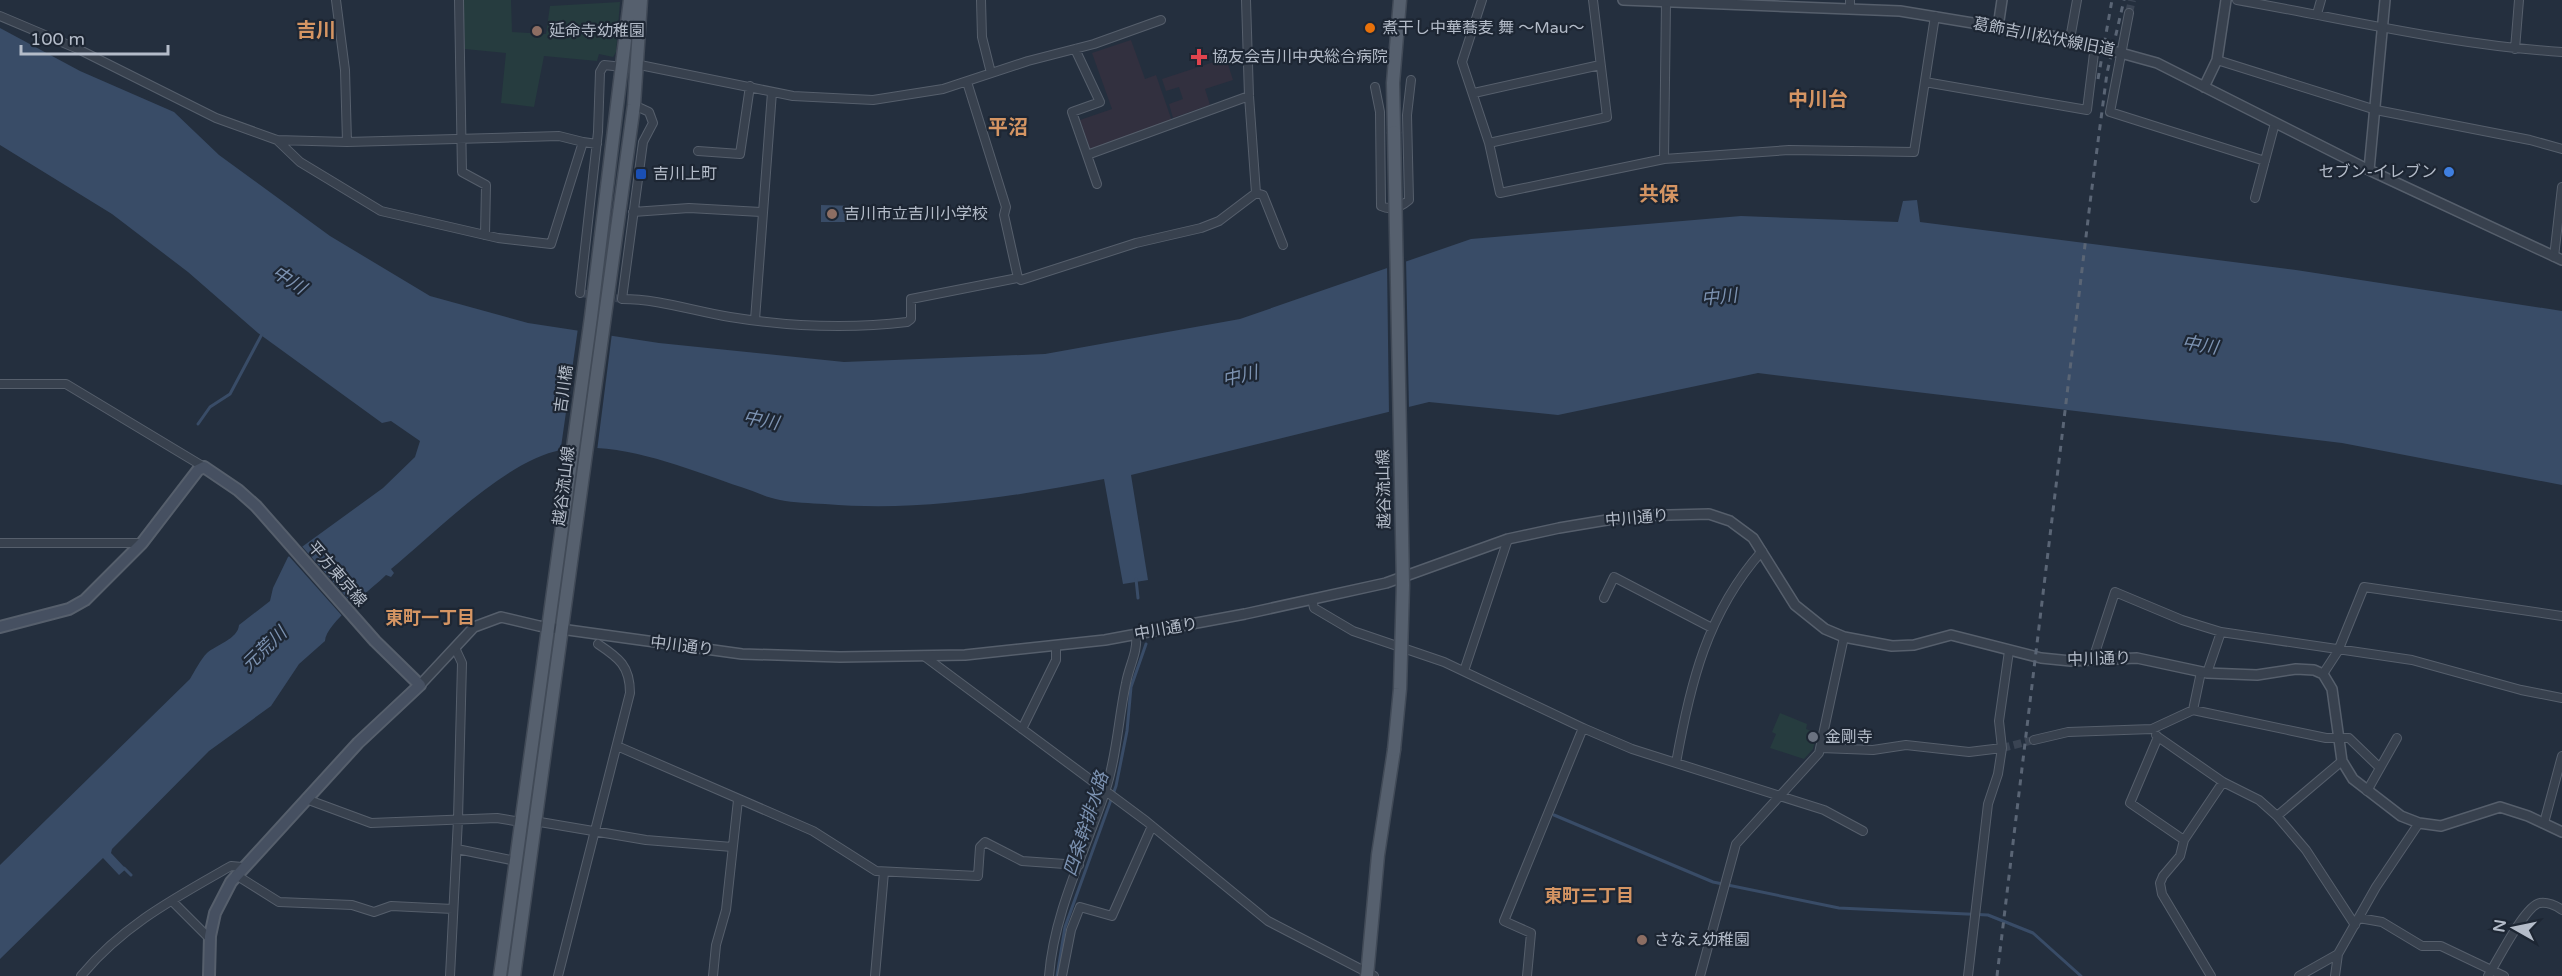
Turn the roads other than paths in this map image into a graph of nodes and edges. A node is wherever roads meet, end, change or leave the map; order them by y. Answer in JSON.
{"nodes":[{"id":1,"x":336,"y":0,"type":"edge"},
{"id":2,"x":459,"y":0,"type":"edge"},
{"id":3,"x":630,"y":0,"type":"edge"},
{"id":4,"x":641,"y":0,"type":"edge"},
{"id":5,"x":981,"y":0,"type":"edge"},
{"id":6,"x":1246,"y":0,"type":"edge"},
{"id":7,"x":1400,"y":0,"type":"edge"},
{"id":8,"x":1482,"y":0,"type":"edge"},
{"id":9,"x":1593,"y":0,"type":"edge"},
{"id":10,"x":1623,"y":0,"type":"edge"},
{"id":11,"x":2002,"y":0,"type":"edge"},
{"id":12,"x":2078,"y":0,"type":"edge"},
{"id":13,"x":2226,"y":0,"type":"edge"},
{"id":14,"x":2237,"y":0,"type":"edge"},
{"id":15,"x":2321,"y":0,"type":"edge"},
{"id":16,"x":2385,"y":0,"type":"edge"},
{"id":17,"x":2519,"y":0,"type":"edge"},
{"id":18,"x":1666,"y":2,"type":"junction"},
{"id":19,"x":1789,"y":3,"type":"edge"},
{"id":20,"x":1850,"y":4,"type":"edge"},
{"id":21,"x":2129,"y":14,"type":"tunnel mouth"},
{"id":22,"x":2317,"y":14,"type":"junction"},
{"id":23,"x":0,"y":16,"type":"edge"},
{"id":24,"x":1935,"y":16,"type":"junction"},
{"id":25,"x":1161,"y":20,"type":"dead end"},
{"id":26,"x":1998,"y":27,"type":"junction"},
{"id":27,"x":2383,"y":27,"type":"junction"},
{"id":28,"x":2070,"y":39,"type":"junction"},
{"id":29,"x":2095,"y":45,"type":"junction"},
{"id":30,"x":1075,"y":49,"type":"junction"},
{"id":31,"x":2515,"y":49,"type":"junction"},
{"id":32,"x":2120,"y":51,"type":"junction"},
{"id":33,"x":2562,"y":52,"type":"edge"},
{"id":34,"x":2217,"y":60,"type":"junction"},
{"id":35,"x":629,"y":65,"type":"junction"},
{"id":36,"x":1600,"y":65,"type":"junction"},
{"id":37,"x":991,"y":73,"type":"junction"},
{"id":38,"x":1411,"y":80,"type":"dead end"},
{"id":39,"x":967,"y":82,"type":"junction"},
{"id":40,"x":1925,"y":82,"type":"junction"},
{"id":41,"x":750,"y":86,"type":"junction"},
{"id":42,"x":1375,"y":87,"type":"dead end"},
{"id":43,"x":2204,"y":87,"type":"junction"},
{"id":44,"x":772,"y":92,"type":"junction"},
{"id":45,"x":1474,"y":93,"type":"junction"},
{"id":46,"x":1249,"y":96,"type":"junction"},
{"id":47,"x":634,"y":105,"type":"junction"},
{"id":48,"x":2376,"y":110,"type":"junction"},
{"id":49,"x":2275,"y":123,"type":"junction"},
{"id":50,"x":463,"y":139,"type":"junction"},
{"id":51,"x":277,"y":140,"type":"junction"},
{"id":52,"x":347,"y":142,"type":"junction"},
{"id":53,"x":583,"y":142,"type":"junction"},
{"id":54,"x":1489,"y":143,"type":"junction"},
{"id":55,"x":597,"y":144,"type":"junction"},
{"id":56,"x":2562,"y":149,"type":"edge"},
{"id":57,"x":698,"y":152,"type":"dead end"},
{"id":58,"x":1087,"y":155,"type":"junction"},
{"id":59,"x":1664,"y":159,"type":"junction"},
{"id":60,"x":2265,"y":161,"type":"junction"},
{"id":61,"x":2369,"y":170,"type":"junction"},
{"id":62,"x":1097,"y":184,"type":"dead end"},
{"id":63,"x":2562,"y":187,"type":"edge"},
{"id":64,"x":1256,"y":193,"type":"junction"},
{"id":65,"x":2255,"y":198,"type":"dead end"},
{"id":66,"x":633,"y":212,"type":"junction"},
{"id":67,"x":761,"y":212,"type":"junction"},
{"id":68,"x":485,"y":235,"type":"junction"},
{"id":69,"x":1283,"y":245,"type":"dead end"},
{"id":70,"x":2558,"y":259,"type":"edge"},
{"id":71,"x":1018,"y":278,"type":"junction"},
{"id":72,"x":580,"y":293,"type":"dead end"},
{"id":73,"x":597,"y":317,"type":"junction"},
{"id":74,"x":755,"y":320,"type":"junction"},
{"id":75,"x":0,"y":384,"type":"edge"},
{"id":76,"x":204,"y":467,"type":"junction"},
{"id":77,"x":1508,"y":539,"type":"junction"},
{"id":78,"x":0,"y":543,"type":"edge"},
{"id":79,"x":142,"y":543,"type":"junction"},
{"id":80,"x":1762,"y":551,"type":"junction"},
{"id":81,"x":1604,"y":598,"type":"dead end"},
{"id":82,"x":1312,"y":599,"type":"junction"},
{"id":83,"x":550,"y":609,"type":"joint"},
{"id":84,"x":2562,"y":616,"type":"edge"},
{"id":85,"x":0,"y":627,"type":"edge"},
{"id":86,"x":547,"y":627,"type":"junction"},
{"id":87,"x":562,"y":627,"type":"junction"},
{"id":88,"x":1712,"y":627,"type":"junction"},
{"id":89,"x":2221,"y":632,"type":"junction"},
{"id":90,"x":1136,"y":635,"type":"junction"},
{"id":91,"x":1844,"y":637,"type":"junction"},
{"id":92,"x":598,"y":644,"type":"dead end"},
{"id":93,"x":1056,"y":646,"type":"junction"},
{"id":94,"x":456,"y":650,"type":"junction"},
{"id":95,"x":2009,"y":651,"type":"junction"},
{"id":96,"x":2338,"y":651,"type":"junction"},
{"id":97,"x":924,"y":656,"type":"junction"},
{"id":98,"x":2093,"y":659,"type":"junction"},
{"id":99,"x":1464,"y":671,"type":"junction"},
{"id":100,"x":2204,"y":672,"type":"junction"},
{"id":101,"x":2324,"y":674,"type":"junction"},
{"id":102,"x":420,"y":685,"type":"junction"},
{"id":103,"x":2562,"y":698,"type":"edge"},
{"id":104,"x":2193,"y":710,"type":"junction"},
{"id":105,"x":1583,"y":728,"type":"junction"},
{"id":106,"x":1022,"y":729,"type":"junction"},
{"id":107,"x":2152,"y":729,"type":"junction"},
{"id":108,"x":2158,"y":737,"type":"junction"},
{"id":109,"x":2339,"y":737,"type":"junction"},
{"id":110,"x":2397,"y":738,"type":"dead end"},
{"id":111,"x":2034,"y":740,"type":"tunnel mouth"},
{"id":112,"x":617,"y":746,"type":"junction"},
{"id":113,"x":1821,"y":748,"type":"junction"},
{"id":114,"x":2002,"y":748,"type":"junction"},
{"id":115,"x":2562,"y":756,"type":"edge"},
{"id":116,"x":2342,"y":761,"type":"junction"},
{"id":117,"x":1676,"y":763,"type":"junction"},
{"id":118,"x":2380,"y":768,"type":"junction"},
{"id":119,"x":2223,"y":782,"type":"junction"},
{"id":120,"x":1106,"y":790,"type":"junction"},
{"id":121,"x":2367,"y":791,"type":"junction"},
{"id":122,"x":1780,"y":795,"type":"junction"},
{"id":123,"x":306,"y":798,"type":"junction"},
{"id":124,"x":738,"y":800,"type":"junction"},
{"id":125,"x":2277,"y":816,"type":"junction"},
{"id":126,"x":458,"y":819,"type":"junction"},
{"id":127,"x":528,"y":821,"type":"junction"},
{"id":128,"x":2419,"y":823,"type":"junction"},
{"id":129,"x":2544,"y":823,"type":"junction"},
{"id":130,"x":1152,"y":826,"type":"junction"},
{"id":131,"x":595,"y":830,"type":"junction"},
{"id":132,"x":1863,"y":831,"type":"dead end"},
{"id":133,"x":2562,"y":832,"type":"edge"},
{"id":134,"x":2184,"y":840,"type":"junction"},
{"id":135,"x":732,"y":847,"type":"junction"},
{"id":136,"x":457,"y":849,"type":"junction"},
{"id":137,"x":516,"y":861,"type":"junction"},
{"id":138,"x":1079,"y":865,"type":"junction"},
{"id":139,"x":239,"y":871,"type":"junction"},
{"id":140,"x":884,"y":872,"type":"junction"},
{"id":141,"x":172,"y":901,"type":"junction"},
{"id":142,"x":453,"y":909,"type":"junction"},
{"id":143,"x":2562,"y":910,"type":"edge"},
{"id":144,"x":2357,"y":921,"type":"junction"},
{"id":145,"x":210,"y":939,"type":"junction"},
{"id":146,"x":2338,"y":954,"type":"junction"},
{"id":147,"x":2490,"y":973,"type":"edge"},
{"id":148,"x":1369,"y":975,"type":"edge"},
{"id":149,"x":81,"y":976,"type":"edge"},
{"id":150,"x":209,"y":976,"type":"edge"},
{"id":151,"x":450,"y":976,"type":"edge"},
{"id":152,"x":500,"y":976,"type":"edge"},
{"id":153,"x":514,"y":976,"type":"edge"},
{"id":154,"x":558,"y":976,"type":"edge"},
{"id":155,"x":713,"y":976,"type":"edge"},
{"id":156,"x":875,"y":976,"type":"edge"},
{"id":157,"x":1049,"y":976,"type":"edge"},
{"id":158,"x":1062,"y":976,"type":"edge"},
{"id":159,"x":1527,"y":976,"type":"edge"},
{"id":160,"x":1700,"y":976,"type":"edge"},
{"id":161,"x":1968,"y":976,"type":"edge"},
{"id":162,"x":2211,"y":976,"type":"edge"},
{"id":163,"x":2299,"y":976,"type":"edge"},
{"id":164,"x":2335,"y":976,"type":"edge"},
{"id":165,"x":2504,"y":976,"type":"edge"}],
"edges":[{"from":1,"to":52,"type":"street"},
{"from":2,"to":50,"type":"street"},
{"from":3,"to":35,"type":"main road","name":"越谷流山線"},
{"from":4,"to":35,"type":"main road","name":"越谷流山線"},
{"from":5,"to":37,"type":"street"},
{"from":6,"to":46,"type":"street"},
{"from":7,"to":148,"type":"main road","name":"越谷流山線","bridge":true},
{"from":8,"to":45,"type":"street"},
{"from":9,"to":36,"type":"street"},
{"from":10,"to":18,"type":"street","name":"葛飾吉川松伏線旧道"},
{"from":11,"to":26,"type":"street"},
{"from":12,"to":28,"type":"street"},
{"from":13,"to":34,"type":"street"},
{"from":14,"to":22,"type":"street"},
{"from":15,"to":22,"type":"street"},
{"from":16,"to":27,"type":"street"},
{"from":17,"to":31,"type":"street"},
{"from":18,"to":19,"type":"street","name":"葛飾吉川松伏線旧道"},
{"from":18,"to":59,"type":"street"},
{"from":19,"to":20,"type":"street","name":"葛飾吉川松伏線旧道"},
{"from":20,"to":24,"type":"street","name":"葛飾吉川松伏線旧道"},
{"from":21,"to":32,"type":"street"},
{"from":22,"to":27,"type":"street"},
{"from":23,"to":51,"type":"street"},
{"from":24,"to":26,"type":"street","name":"葛飾吉川松伏線旧道"},
{"from":24,"to":40,"type":"street"},
{"from":25,"to":30,"type":"street"},
{"from":26,"to":28,"type":"street","name":"葛飾吉川松伏線旧道"},
{"from":27,"to":31,"type":"street"},
{"from":27,"to":48,"type":"street"},
{"from":28,"to":29,"type":"street","name":"葛飾吉川松伏線旧道"},
{"from":29,"to":32,"type":"street","name":"葛飾吉川松伏線旧道"},
{"from":29,"to":40,"type":"street"},
{"from":30,"to":37,"type":"street"},
{"from":30,"to":58,"type":"street"},
{"from":31,"to":33,"type":"street"},
{"from":32,"to":43,"type":"street","name":"葛飾吉川松伏線旧道"},
{"from":32,"to":60,"type":"street"},
{"from":34,"to":43,"type":"street"},
{"from":34,"to":48,"type":"street"},
{"from":35,"to":41,"type":"street"},
{"from":35,"to":47,"type":"main road","name":"越谷流山線"},
{"from":35,"to":55,"type":"street"},
{"from":35,"to":73,"type":"main road","name":"越谷流山線"},
{"from":36,"to":45,"type":"street"},
{"from":36,"to":54,"type":"street"},
{"from":37,"to":39,"type":"street"},
{"from":38,"to":42,"type":"street"},
{"from":39,"to":44,"type":"street"},
{"from":39,"to":71,"type":"street"},
{"from":40,"to":59,"type":"street"},
{"from":41,"to":44,"type":"street"},
{"from":41,"to":57,"type":"street"},
{"from":43,"to":49,"type":"street","name":"葛飾吉川松伏線旧道"},
{"from":44,"to":67,"type":"street"},
{"from":45,"to":54,"type":"street"},
{"from":46,"to":58,"type":"street"},
{"from":46,"to":64,"type":"street"},
{"from":47,"to":66,"type":"street"},
{"from":47,"to":73,"type":"main road","name":"越谷流山線"},
{"from":48,"to":56,"type":"street"},
{"from":48,"to":61,"type":"street"},
{"from":49,"to":60,"type":"street"},
{"from":49,"to":61,"type":"street","name":"葛飾吉川松伏線旧道"},
{"from":50,"to":52,"type":"street"},
{"from":50,"to":53,"type":"street"},
{"from":50,"to":68,"type":"street"},
{"from":51,"to":52,"type":"street"},
{"from":51,"to":68,"type":"street"},
{"from":53,"to":55,"type":"street"},
{"from":53,"to":68,"type":"street"},
{"from":54,"to":59,"type":"street"},
{"from":55,"to":72,"type":"street"},
{"from":58,"to":62,"type":"street"},
{"from":60,"to":65,"type":"street"},
{"from":61,"to":70,"type":"street","name":"葛飾吉川松伏線旧道"},
{"from":63,"to":70,"type":"street"},
{"from":64,"to":69,"type":"street"},
{"from":64,"to":71,"type":"street"},
{"from":66,"to":67,"type":"street"},
{"from":66,"to":74,"type":"street"},
{"from":67,"to":74,"type":"street"},
{"from":71,"to":74,"type":"street"},
{"from":73,"to":83,"type":"main road","name":"吉川橋"},
{"from":73,"to":87,"type":"main road","name":"越谷流山線"},
{"from":75,"to":76,"type":"street"},
{"from":76,"to":79,"type":"main road"},
{"from":76,"to":102,"type":"main road","name":"平方東京線"},
{"from":77,"to":80,"type":"street","name":"中川通り"},
{"from":77,"to":82,"type":"street","name":"中川通り"},
{"from":77,"to":99,"type":"street"},
{"from":78,"to":79,"type":"street"},
{"from":79,"to":85,"type":"main road"},
{"from":80,"to":88,"type":"street"},
{"from":80,"to":91,"type":"street","name":"中川通り"},
{"from":81,"to":88,"type":"street"},
{"from":82,"to":90,"type":"street","name":"中川通り"},
{"from":82,"to":99,"type":"street"},
{"from":83,"to":86,"type":"main road","name":"越谷流山線"},
{"from":84,"to":96,"type":"street"},
{"from":86,"to":87,"type":"street","name":"中川通り"},
{"from":86,"to":94,"type":"street","name":"中川通り"},
{"from":86,"to":127,"type":"main road","name":"越谷流山線"},
{"from":87,"to":97,"type":"street","name":"中川通り"},
{"from":87,"to":127,"type":"main road","name":"越谷流山線"},
{"from":88,"to":117,"type":"street"},
{"from":89,"to":96,"type":"street"},
{"from":89,"to":98,"type":"street"},
{"from":89,"to":100,"type":"street"},
{"from":90,"to":93,"type":"street","name":"中川通り"},
{"from":90,"to":120,"type":"street"},
{"from":91,"to":95,"type":"street","name":"中川通り"},
{"from":91,"to":113,"type":"street"},
{"from":92,"to":112,"type":"street"},
{"from":93,"to":97,"type":"street","name":"中川通り"},
{"from":93,"to":106,"type":"street"},
{"from":94,"to":102,"type":"street","name":"中川通り"},
{"from":94,"to":126,"type":"street"},
{"from":95,"to":98,"type":"street","name":"中川通り"},
{"from":95,"to":114,"type":"street"},
{"from":96,"to":101,"type":"street"},
{"from":96,"to":103,"type":"street"},
{"from":97,"to":106,"type":"street"},
{"from":98,"to":100,"type":"street","name":"中川通り"},
{"from":99,"to":105,"type":"street"},
{"from":100,"to":101,"type":"street","name":"中川通り"},
{"from":100,"to":104,"type":"street"},
{"from":101,"to":109,"type":"street"},
{"from":102,"to":123,"type":"main road"},
{"from":104,"to":107,"type":"street"},
{"from":104,"to":109,"type":"street"},
{"from":105,"to":117,"type":"street"},
{"from":105,"to":159,"type":"street"},
{"from":106,"to":120,"type":"street"},
{"from":107,"to":108,"type":"street"},
{"from":107,"to":111,"type":"street"},
{"from":108,"to":119,"type":"street"},
{"from":108,"to":134,"type":"street"},
{"from":109,"to":116,"type":"street"},
{"from":109,"to":118,"type":"street"},
{"from":110,"to":118,"type":"street"},
{"from":112,"to":124,"type":"street"},
{"from":112,"to":131,"type":"street"},
{"from":113,"to":114,"type":"street"},
{"from":113,"to":122,"type":"street"},
{"from":114,"to":161,"type":"street"},
{"from":115,"to":129,"type":"street"},
{"from":116,"to":121,"type":"street"},
{"from":116,"to":125,"type":"street"},
{"from":117,"to":122,"type":"street"},
{"from":118,"to":121,"type":"street"},
{"from":119,"to":125,"type":"street"},
{"from":119,"to":134,"type":"street"},
{"from":120,"to":130,"type":"street"},
{"from":120,"to":138,"type":"street"},
{"from":121,"to":128,"type":"street"},
{"from":122,"to":132,"type":"street"},
{"from":122,"to":160,"type":"street"},
{"from":123,"to":126,"type":"street"},
{"from":123,"to":139,"type":"main road"},
{"from":124,"to":135,"type":"street"},
{"from":124,"to":140,"type":"street"},
{"from":125,"to":144,"type":"street"},
{"from":126,"to":127,"type":"street"},
{"from":126,"to":136,"type":"street"},
{"from":127,"to":131,"type":"street"},
{"from":127,"to":137,"type":"main road","name":"越谷流山線"},
{"from":127,"to":153,"type":"main road","name":"越谷流山線"},
{"from":128,"to":129,"type":"street"},
{"from":128,"to":144,"type":"street"},
{"from":129,"to":133,"type":"street"},
{"from":130,"to":148,"type":"street"},
{"from":130,"to":158,"type":"street"},
{"from":131,"to":135,"type":"street"},
{"from":131,"to":154,"type":"street"},
{"from":134,"to":162,"type":"street"},
{"from":135,"to":155,"type":"street"},
{"from":136,"to":137,"type":"street"},
{"from":136,"to":142,"type":"street"},
{"from":137,"to":152,"type":"main road","name":"越谷流山線"},
{"from":138,"to":140,"type":"street"},
{"from":138,"to":157,"type":"street"},
{"from":139,"to":141,"type":"street"},
{"from":139,"to":142,"type":"street"},
{"from":139,"to":145,"type":"main road"},
{"from":140,"to":156,"type":"street"},
{"from":141,"to":145,"type":"street"},
{"from":141,"to":149,"type":"street"},
{"from":142,"to":151,"type":"street"},
{"from":143,"to":147,"type":"street"},
{"from":144,"to":146,"type":"street"},
{"from":144,"to":147,"type":"street"},
{"from":145,"to":150,"type":"main road"},
{"from":146,"to":163,"type":"street"},
{"from":146,"to":164,"type":"street"},
{"from":147,"to":165,"type":"street"}]}
